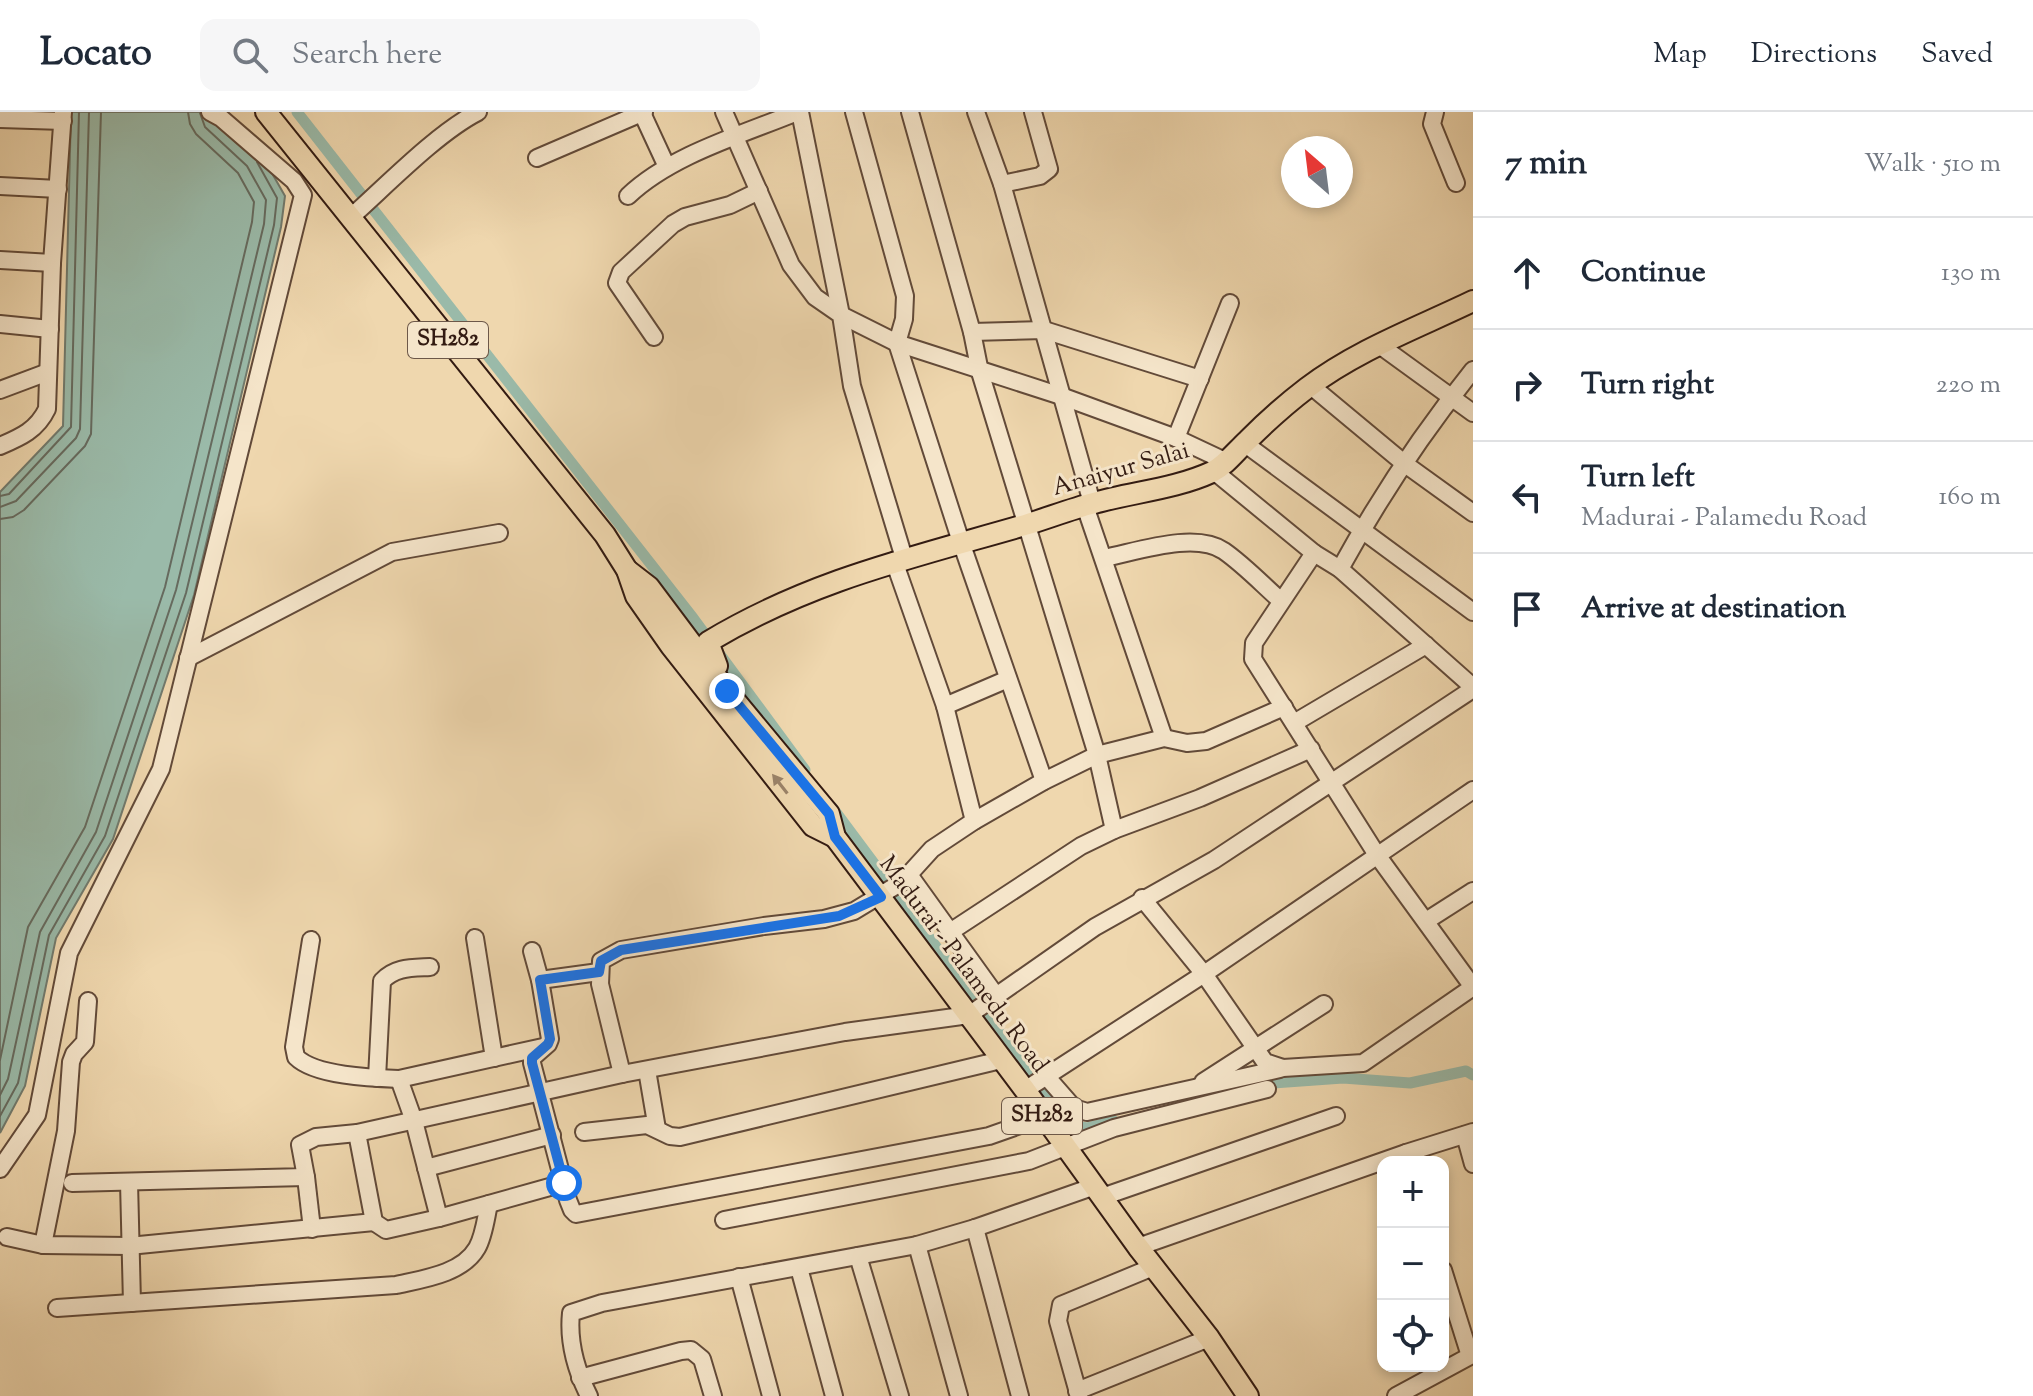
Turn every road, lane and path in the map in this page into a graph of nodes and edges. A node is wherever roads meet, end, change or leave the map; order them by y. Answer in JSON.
{"nodes":[{"id":1,"x":210,"y":112,"type":"edge"},
{"id":2,"x":266,"y":112,"type":"edge"},
{"id":3,"x":478,"y":112,"type":"edge"},
{"id":4,"x":643,"y":112,"type":"edge"},
{"id":5,"x":724,"y":112,"type":"edge"},
{"id":6,"x":798,"y":112,"type":"edge"},
{"id":7,"x":854,"y":112,"type":"edge"},
{"id":8,"x":910,"y":112,"type":"edge"},
{"id":9,"x":976,"y":112,"type":"edge"},
{"id":10,"x":1033,"y":112,"type":"edge"},
{"id":11,"x":1435,"y":112,"type":"edge"},
{"id":12,"x":63,"y":116,"type":"edge"},
{"id":13,"x":0,"y":119,"type":"edge"},
{"id":14,"x":735,"y":137,"type":"junction"},
{"id":15,"x":537,"y":158,"type":"dead end"},
{"id":16,"x":667,"y":167,"type":"junction"},
{"id":17,"x":1456,"y":183,"type":"dead end"},
{"id":18,"x":1002,"y":184,"type":"junction"},
{"id":19,"x":0,"y":186,"type":"edge"},
{"id":20,"x":58,"y":189,"type":"junction"},
{"id":21,"x":759,"y":191,"type":"junction"},
{"id":22,"x":628,"y":196,"type":"dead end"},
{"id":23,"x":351,"y":217,"type":"junction"},
{"id":24,"x":0,"y":260,"type":"edge"},
{"id":25,"x":52,"y":263,"type":"junction"},
{"id":26,"x":1230,"y":303,"type":"dead end"},
{"id":27,"x":1468,"y":309,"type":"edge"},
{"id":28,"x":841,"y":315,"type":"junction"},
{"id":29,"x":0,"y":324,"type":"edge"},
{"id":30,"x":50,"y":329,"type":"junction"},
{"id":31,"x":1044,"y":330,"type":"junction"},
{"id":32,"x":972,"y":332,"type":"junction"},
{"id":33,"x":654,"y":337,"type":"dead end"},
{"id":34,"x":897,"y":343,"type":"junction"},
{"id":35,"x":1378,"y":344,"type":"junction"},
{"id":36,"x":1473,"y":370,"type":"edge"},
{"id":37,"x":48,"y":372,"type":"junction"},
{"id":38,"x":980,"y":372,"type":"junction"},
{"id":39,"x":1200,"y":379,"type":"junction"},
{"id":40,"x":1310,"y":385,"type":"junction"},
{"id":41,"x":0,"y":390,"type":"edge"},
{"id":42,"x":1061,"y":396,"type":"junction"},
{"id":43,"x":1452,"y":396,"type":"junction"},
{"id":44,"x":1473,"y":413,"type":"edge"},
{"id":45,"x":1176,"y":438,"type":"junction"},
{"id":46,"x":1244,"y":443,"type":"junction"},
{"id":47,"x":0,"y":446,"type":"edge"},
{"id":48,"x":1405,"y":464,"type":"junction"},
{"id":49,"x":1220,"y":466,"type":"junction"},
{"id":50,"x":1088,"y":505,"type":"junction"},
{"id":51,"x":1473,"y":513,"type":"edge"},
{"id":52,"x":1026,"y":525,"type":"junction"},
{"id":53,"x":1361,"y":530,"type":"junction"},
{"id":54,"x":499,"y":533,"type":"dead end"},
{"id":55,"x":961,"y":542,"type":"junction"},
{"id":56,"x":1314,"y":553,"type":"junction"},
{"id":57,"x":1104,"y":558,"type":"junction"},
{"id":58,"x":899,"y":560,"type":"junction"},
{"id":59,"x":1340,"y":569,"type":"junction"},
{"id":60,"x":627,"y":570,"type":"junction"},
{"id":61,"x":1280,"y":600,"type":"junction"},
{"id":62,"x":1473,"y":612,"type":"edge"},
{"id":63,"x":701,"y":641,"type":"junction"},
{"id":64,"x":1426,"y":645,"type":"junction"},
{"id":65,"x":188,"y":658,"type":"junction"},
{"id":66,"x":1008,"y":679,"type":"junction"},
{"id":67,"x":1473,"y":688,"type":"edge"},
{"id":68,"x":945,"y":706,"type":"junction"},
{"id":69,"x":1284,"y":707,"type":"junction"},
{"id":70,"x":1294,"y":723,"type":"junction"},
{"id":71,"x":749,"y":731,"type":"junction"},
{"id":72,"x":1164,"y":738,"type":"junction"},
{"id":73,"x":1311,"y":749,"type":"junction"},
{"id":74,"x":1097,"y":755,"type":"junction"},
{"id":75,"x":1044,"y":781,"type":"junction"},
{"id":76,"x":1332,"y":783,"type":"junction"},
{"id":77,"x":1473,"y":790,"type":"edge"},
{"id":78,"x":974,"y":821,"type":"junction"},
{"id":79,"x":1114,"y":830,"type":"junction"},
{"id":80,"x":1377,"y":855,"type":"junction"},
{"id":81,"x":895,"y":887,"type":"junction"},
{"id":82,"x":1473,"y":891,"type":"edge"},
{"id":83,"x":1142,"y":898,"type":"junction"},
{"id":84,"x":1426,"y":921,"type":"junction"},
{"id":85,"x":950,"y":932,"type":"junction"},
{"id":86,"x":475,"y":938,"type":"dead end"},
{"id":87,"x":311,"y":940,"type":"dead end"},
{"id":88,"x":532,"y":951,"type":"dead end"},
{"id":89,"x":430,"y":967,"type":"dead end"},
{"id":90,"x":599,"y":972,"type":"junction"},
{"id":91,"x":1204,"y":974,"type":"junction"},
{"id":92,"x":540,"y":980,"type":"junction"},
{"id":93,"x":1473,"y":987,"type":"edge"},
{"id":94,"x":996,"y":997,"type":"junction"},
{"id":95,"x":88,"y":1001,"type":"dead end"},
{"id":96,"x":1324,"y":1004,"type":"dead end"},
{"id":97,"x":969,"y":1014,"type":"junction"},
{"id":98,"x":545,"y":1047,"type":"junction"},
{"id":99,"x":1254,"y":1048,"type":"junction"},
{"id":100,"x":494,"y":1058,"type":"junction"},
{"id":101,"x":1001,"y":1060,"type":"junction"},
{"id":102,"x":1283,"y":1068,"type":"junction"},
{"id":103,"x":647,"y":1070,"type":"junction"},
{"id":104,"x":622,"y":1074,"type":"junction"},
{"id":105,"x":1046,"y":1077,"type":"junction"},
{"id":106,"x":377,"y":1078,"type":"junction"},
{"id":107,"x":399,"y":1079,"type":"junction"},
{"id":108,"x":1192,"y":1089,"type":"junction"},
{"id":109,"x":1267,"y":1089,"type":"dead end"},
{"id":110,"x":1025,"y":1090,"type":"junction"},
{"id":111,"x":541,"y":1093,"type":"junction"},
{"id":112,"x":1336,"y":1116,"type":"dead end"},
{"id":113,"x":1043,"y":1117,"type":"junction"},
{"id":114,"x":414,"y":1121,"type":"junction"},
{"id":115,"x":657,"y":1129,"type":"junction"},
{"id":116,"x":584,"y":1132,"type":"dead end"},
{"id":117,"x":357,"y":1133,"type":"junction"},
{"id":118,"x":1469,"y":1134,"type":"edge"},
{"id":119,"x":552,"y":1135,"type":"junction"},
{"id":120,"x":1065,"y":1146,"type":"junction"},
{"id":121,"x":1410,"y":1156,"type":"edge"},
{"id":122,"x":1473,"y":1164,"type":"edge"},
{"id":123,"x":1377,"y":1167,"type":"edge"},
{"id":124,"x":426,"y":1168,"type":"junction"},
{"id":125,"x":0,"y":1169,"type":"edge"},
{"id":126,"x":306,"y":1177,"type":"junction"},
{"id":127,"x":129,"y":1182,"type":"junction"},
{"id":128,"x":72,"y":1183,"type":"dead end"},
{"id":129,"x":564,"y":1183,"type":"junction"},
{"id":130,"x":1098,"y":1191,"type":"junction"},
{"id":131,"x":489,"y":1204,"type":"junction"},
{"id":132,"x":439,"y":1218,"type":"junction"},
{"id":133,"x":724,"y":1220,"type":"dead end"},
{"id":134,"x":374,"y":1222,"type":"junction"},
{"id":135,"x":975,"y":1228,"type":"junction"},
{"id":136,"x":312,"y":1229,"type":"junction"},
{"id":137,"x":7,"y":1237,"type":"dead end"},
{"id":138,"x":43,"y":1245,"type":"junction"},
{"id":139,"x":917,"y":1245,"type":"junction"},
{"id":140,"x":129,"y":1246,"type":"junction"},
{"id":141,"x":1138,"y":1247,"type":"junction"},
{"id":142,"x":858,"y":1256,"type":"junction"},
{"id":143,"x":1153,"y":1267,"type":"junction"},
{"id":144,"x":799,"y":1268,"type":"junction"},
{"id":145,"x":739,"y":1277,"type":"junction"},
{"id":146,"x":1449,"y":1288,"type":"edge"},
{"id":147,"x":132,"y":1303,"type":"junction"},
{"id":148,"x":57,"y":1308,"type":"dead end"},
{"id":149,"x":1209,"y":1338,"type":"junction"},
{"id":150,"x":1472,"y":1358,"type":"edge"},
{"id":151,"x":580,"y":1378,"type":"junction"},
{"id":152,"x":1078,"y":1393,"type":"edge"},
{"id":153,"x":589,"y":1396,"type":"edge"},
{"id":154,"x":713,"y":1396,"type":"edge"},
{"id":155,"x":770,"y":1396,"type":"edge"},
{"id":156,"x":834,"y":1396,"type":"edge"},
{"id":157,"x":900,"y":1396,"type":"edge"},
{"id":158,"x":959,"y":1396,"type":"edge"},
{"id":159,"x":1020,"y":1396,"type":"edge"},
{"id":160,"x":1248,"y":1396,"type":"edge"},
{"id":161,"x":1396,"y":1396,"type":"edge"}],
"edges":[{"from":1,"to":65,"type":"street"},
{"from":2,"to":23,"type":"main road","number":"SH282"},
{"from":3,"to":23,"type":"street"},
{"from":4,"to":15,"type":"street"},
{"from":4,"to":16,"type":"street"},
{"from":5,"to":14,"type":"street"},
{"from":6,"to":14,"type":"street"},
{"from":6,"to":28,"type":"street"},
{"from":7,"to":34,"type":"street"},
{"from":8,"to":32,"type":"street"},
{"from":9,"to":18,"type":"street"},
{"from":10,"to":18,"type":"street"},
{"from":11,"to":17,"type":"street"},
{"from":12,"to":13,"type":"street"},
{"from":12,"to":20,"type":"street"},
{"from":14,"to":16,"type":"street"},
{"from":14,"to":21,"type":"street"},
{"from":16,"to":22,"type":"street"},
{"from":18,"to":31,"type":"street"},
{"from":19,"to":20,"type":"street"},
{"from":20,"to":25,"type":"street"},
{"from":21,"to":28,"type":"street"},
{"from":21,"to":33,"type":"street"},
{"from":23,"to":60,"type":"main road","number":"SH282"},
{"from":24,"to":25,"type":"street"},
{"from":25,"to":30,"type":"street"},
{"from":26,"to":39,"type":"street"},
{"from":27,"to":35,"type":"main road","name":"Anaiyur Salai"},
{"from":28,"to":34,"type":"street"},
{"from":28,"to":58,"type":"street"},
{"from":29,"to":30,"type":"street"},
{"from":30,"to":37,"type":"street"},
{"from":31,"to":32,"type":"street"},
{"from":31,"to":39,"type":"street"},
{"from":31,"to":42,"type":"street"},
{"from":32,"to":38,"type":"street"},
{"from":34,"to":38,"type":"street"},
{"from":34,"to":55,"type":"street"},
{"from":35,"to":40,"type":"main road","name":"Anaiyur Salai"},
{"from":35,"to":43,"type":"street"},
{"from":36,"to":43,"type":"street"},
{"from":37,"to":41,"type":"street"},
{"from":37,"to":47,"type":"street"},
{"from":38,"to":42,"type":"street"},
{"from":38,"to":52,"type":"street"},
{"from":39,"to":45,"type":"street"},
{"from":40,"to":46,"type":"main road","name":"Anaiyur Salai"},
{"from":40,"to":48,"type":"street"},
{"from":42,"to":45,"type":"street"},
{"from":42,"to":50,"type":"street"},
{"from":43,"to":44,"type":"street"},
{"from":43,"to":48,"type":"street"},
{"from":45,"to":49,"type":"street"},
{"from":46,"to":49,"type":"main road","name":"Anaiyur Salai"},
{"from":46,"to":53,"type":"street"},
{"from":48,"to":51,"type":"street"},
{"from":48,"to":53,"type":"street"},
{"from":49,"to":50,"type":"main road","name":"Anaiyur Salai"},
{"from":49,"to":56,"type":"street"},
{"from":50,"to":52,"type":"main road","name":"Anaiyur Salai"},
{"from":50,"to":57,"type":"street"},
{"from":52,"to":55,"type":"main road","name":"Anaiyur Salai"},
{"from":52,"to":74,"type":"street"},
{"from":53,"to":59,"type":"street"},
{"from":53,"to":62,"type":"street"},
{"from":54,"to":65,"type":"street"},
{"from":55,"to":58,"type":"main road","name":"Anaiyur Salai"},
{"from":55,"to":66,"type":"street"},
{"from":56,"to":59,"type":"street"},
{"from":56,"to":61,"type":"street"},
{"from":57,"to":61,"type":"street"},
{"from":57,"to":72,"type":"street"},
{"from":58,"to":63,"type":"main road","name":"Anaiyur Salai"},
{"from":58,"to":68,"type":"street"},
{"from":59,"to":64,"type":"street"},
{"from":60,"to":63,"type":"main road","number":"SH282"},
{"from":60,"to":63,"type":"main road","name":"Anaiyur Salai","number":"SH282"},
{"from":61,"to":69,"type":"street"},
{"from":63,"to":71,"type":"main road","name":"Madurai - Palamedu Road","number":"SH282"},
{"from":63,"to":71,"type":"main road","name":"Madurai - Palamedu Road","number":"SH282"},
{"from":64,"to":67,"type":"street"},
{"from":64,"to":70,"type":"street"},
{"from":65,"to":125,"type":"street"},
{"from":66,"to":68,"type":"street"},
{"from":66,"to":75,"type":"street"},
{"from":67,"to":76,"type":"street"},
{"from":68,"to":78,"type":"street"},
{"from":69,"to":70,"type":"street"},
{"from":69,"to":72,"type":"street"},
{"from":70,"to":73,"type":"street"},
{"from":71,"to":81,"type":"main road","name":"Madurai - Palamedu Road","number":"SH282"},
{"from":72,"to":74,"type":"street"},
{"from":73,"to":76,"type":"street"},
{"from":73,"to":79,"type":"street"},
{"from":74,"to":75,"type":"street"},
{"from":74,"to":79,"type":"street"},
{"from":75,"to":78,"type":"street"},
{"from":76,"to":80,"type":"street"},
{"from":76,"to":83,"type":"street"},
{"from":77,"to":80,"type":"street"},
{"from":78,"to":81,"type":"street"},
{"from":79,"to":85,"type":"street"},
{"from":80,"to":84,"type":"street"},
{"from":80,"to":91,"type":"street"},
{"from":81,"to":85,"type":"street"},
{"from":81,"to":90,"type":"street"},
{"from":81,"to":97,"type":"main road","name":"Madurai - Palamedu Road","number":"SH282"},
{"from":82,"to":84,"type":"street"},
{"from":83,"to":91,"type":"street"},
{"from":83,"to":94,"type":"street"},
{"from":84,"to":93,"type":"street"},
{"from":85,"to":94,"type":"street"},
{"from":86,"to":100,"type":"street"},
{"from":87,"to":106,"type":"street"},
{"from":88,"to":92,"type":"street"},
{"from":89,"to":106,"type":"street"},
{"from":90,"to":92,"type":"street"},
{"from":90,"to":104,"type":"street"},
{"from":91,"to":99,"type":"street"},
{"from":91,"to":105,"type":"street"},
{"from":92,"to":98,"type":"street"},
{"from":93,"to":102,"type":"street"},
{"from":94,"to":97,"type":"street"},
{"from":95,"to":138,"type":"street"},
{"from":96,"to":99,"type":"street"},
{"from":97,"to":101,"type":"main road","name":"Madurai - Palamedu Road","number":"SH282"},
{"from":97,"to":103,"type":"street"},
{"from":98,"to":100,"type":"street"},
{"from":98,"to":111,"type":"street"},
{"from":99,"to":102,"type":"street"},
{"from":99,"to":108,"type":"street"},
{"from":100,"to":107,"type":"street"},
{"from":101,"to":110,"type":"main road","name":"Madurai - Palamedu Road","number":"SH282"},
{"from":101,"to":115,"type":"street"},
{"from":102,"to":108,"type":"street"},
{"from":103,"to":104,"type":"street"},
{"from":103,"to":115,"type":"street"},
{"from":104,"to":111,"type":"street"},
{"from":105,"to":108,"type":"street"},
{"from":105,"to":110,"type":"street"},
{"from":106,"to":107,"type":"street"},
{"from":107,"to":114,"type":"street"},
{"from":109,"to":120,"type":"street"},
{"from":110,"to":113,"type":"main road","name":"Madurai - Palamedu Road","number":"SH282"},
{"from":111,"to":114,"type":"street"},
{"from":111,"to":119,"type":"street"},
{"from":112,"to":130,"type":"street"},
{"from":113,"to":120,"type":"main road","name":"Madurai - Palamedu Road","number":"SH282"},
{"from":113,"to":129,"type":"street"},
{"from":114,"to":117,"type":"street"},
{"from":114,"to":124,"type":"street"},
{"from":115,"to":116,"type":"street"},
{"from":117,"to":126,"type":"street"},
{"from":117,"to":134,"type":"street"},
{"from":118,"to":121,"type":"street"},
{"from":118,"to":122,"type":"street"},
{"from":119,"to":124,"type":"street"},
{"from":119,"to":129,"type":"street"},
{"from":120,"to":130,"type":"main road","name":"Madurai - Palamedu Road","number":"SH282"},
{"from":120,"to":133,"type":"street"},
{"from":123,"to":141,"type":"street"},
{"from":124,"to":132,"type":"street"},
{"from":126,"to":127,"type":"street"},
{"from":126,"to":136,"type":"street"},
{"from":127,"to":128,"type":"street"},
{"from":127,"to":140,"type":"street"},
{"from":129,"to":131,"type":"street"},
{"from":130,"to":135,"type":"street"},
{"from":130,"to":141,"type":"main road","name":"Madurai - Palamedu Road","number":"SH282"},
{"from":131,"to":132,"type":"street"},
{"from":131,"to":147,"type":"street"},
{"from":132,"to":134,"type":"street"},
{"from":134,"to":136,"type":"street"},
{"from":135,"to":139,"type":"street"},
{"from":135,"to":159,"type":"street"},
{"from":136,"to":140,"type":"street"},
{"from":137,"to":138,"type":"street"},
{"from":138,"to":140,"type":"street"},
{"from":139,"to":142,"type":"street"},
{"from":139,"to":158,"type":"street"},
{"from":140,"to":147,"type":"street"},
{"from":141,"to":143,"type":"main road","name":"Madurai - Palamedu Road","number":"SH282"},
{"from":142,"to":144,"type":"street"},
{"from":142,"to":157,"type":"street"},
{"from":143,"to":149,"type":"main road","name":"Madurai - Palamedu Road","number":"SH282"},
{"from":143,"to":152,"type":"street"},
{"from":144,"to":145,"type":"street"},
{"from":144,"to":156,"type":"street"},
{"from":145,"to":151,"type":"street"},
{"from":145,"to":155,"type":"street"},
{"from":146,"to":150,"type":"street"},
{"from":147,"to":148,"type":"street"},
{"from":149,"to":152,"type":"street"},
{"from":149,"to":160,"type":"main road","name":"Madurai - Palamedu Road","number":"SH282"},
{"from":150,"to":161,"type":"street"},
{"from":151,"to":153,"type":"street"},
{"from":151,"to":154,"type":"street"}]}
